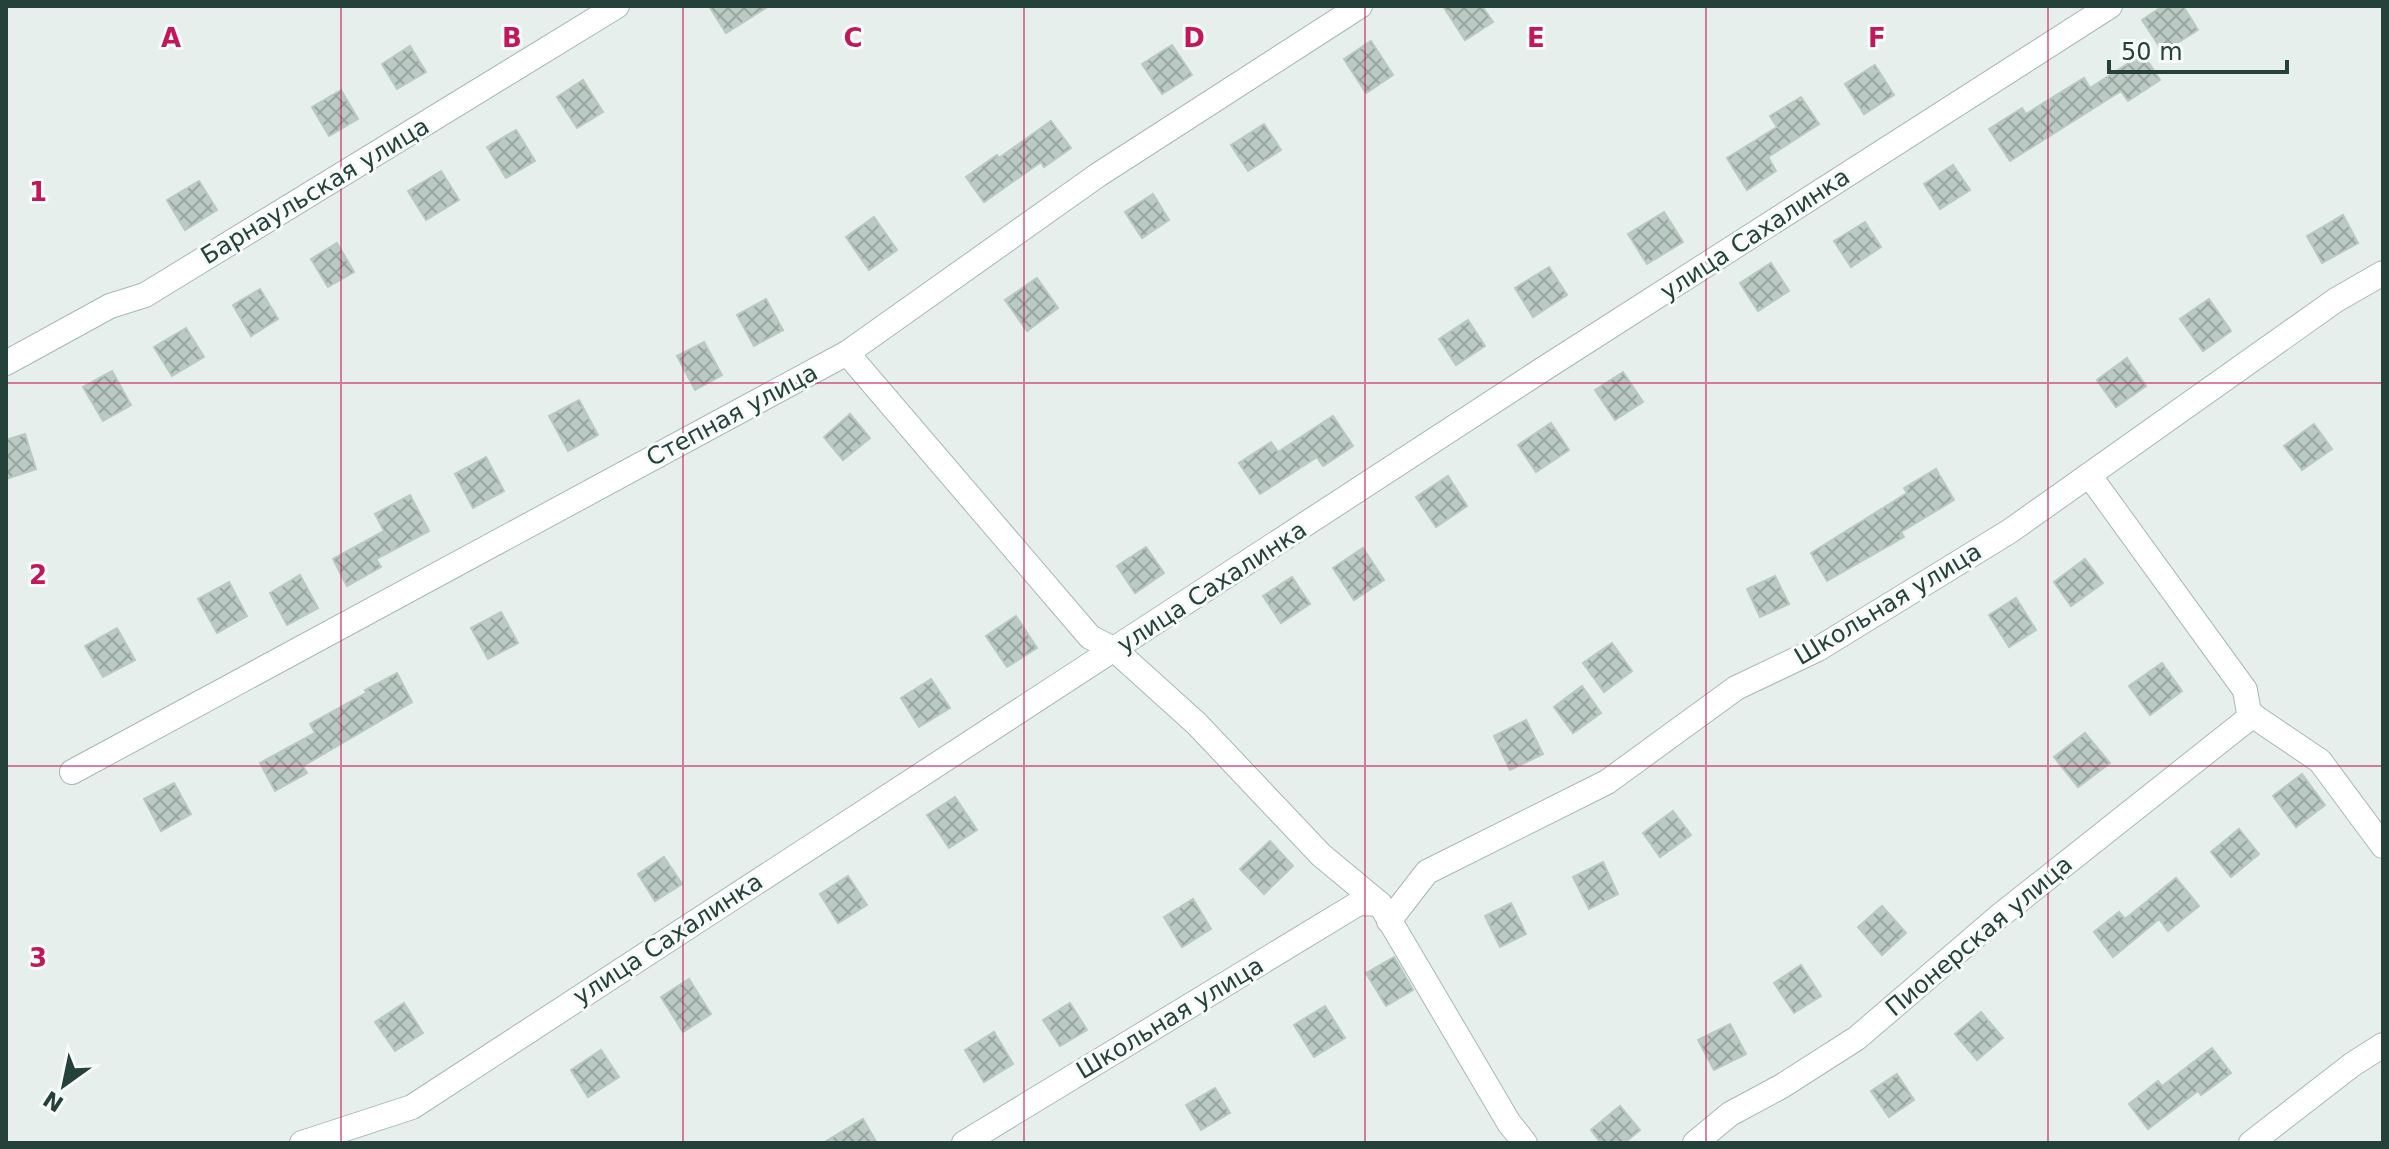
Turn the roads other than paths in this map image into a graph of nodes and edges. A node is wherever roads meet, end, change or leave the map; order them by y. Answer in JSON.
{"nodes":[{"id":1,"x":617,"y":6,"type":"edge"},
{"id":2,"x":1360,"y":6,"type":"edge"},
{"id":3,"x":2110,"y":6,"type":"edge"},
{"id":4,"x":2383,"y":273,"type":"edge"},
{"id":5,"x":847,"y":353,"type":"junction"},
{"id":6,"x":6,"y":363,"type":"edge"},
{"id":7,"x":2089,"y":475,"type":"junction"},
{"id":8,"x":1115,"y":650,"type":"junction"},
{"id":9,"x":2253,"y":715,"type":"junction"},
{"id":10,"x":72,"y":772,"type":"dead end"},
{"id":11,"x":2383,"y":846,"type":"edge"},
{"id":12,"x":1385,"y":912,"type":"junction"},
{"id":13,"x":2383,"y":1045,"type":"edge"},
{"id":14,"x":302,"y":1143,"type":"edge"},
{"id":15,"x":964,"y":1143,"type":"edge"},
{"id":16,"x":1525,"y":1143,"type":"edge"},
{"id":17,"x":1695,"y":1143,"type":"edge"},
{"id":18,"x":2251,"y":1143,"type":"edge"}],
"edges":[{"from":1,"to":6,"type":"street","name":"Барнаульская улица"},
{"from":2,"to":5,"type":"street","name":"Степная улица"},
{"from":3,"to":8,"type":"street","name":"улица Сахалинка"},
{"from":4,"to":7,"type":"street","name":"Школьная улица"},
{"from":5,"to":8,"type":"street"},
{"from":5,"to":10,"type":"street","name":"Степная улица"},
{"from":7,"to":9,"type":"street"},
{"from":7,"to":12,"type":"street","name":"Школьная улица"},
{"from":8,"to":12,"type":"street"},
{"from":8,"to":14,"type":"street","name":"улица Сахалинка"},
{"from":9,"to":11,"type":"street"},
{"from":9,"to":17,"type":"street","name":"Пионерская улица"},
{"from":12,"to":15,"type":"street","name":"Школьная улица"},
{"from":12,"to":16,"type":"street"},
{"from":13,"to":18,"type":"street"}]}
